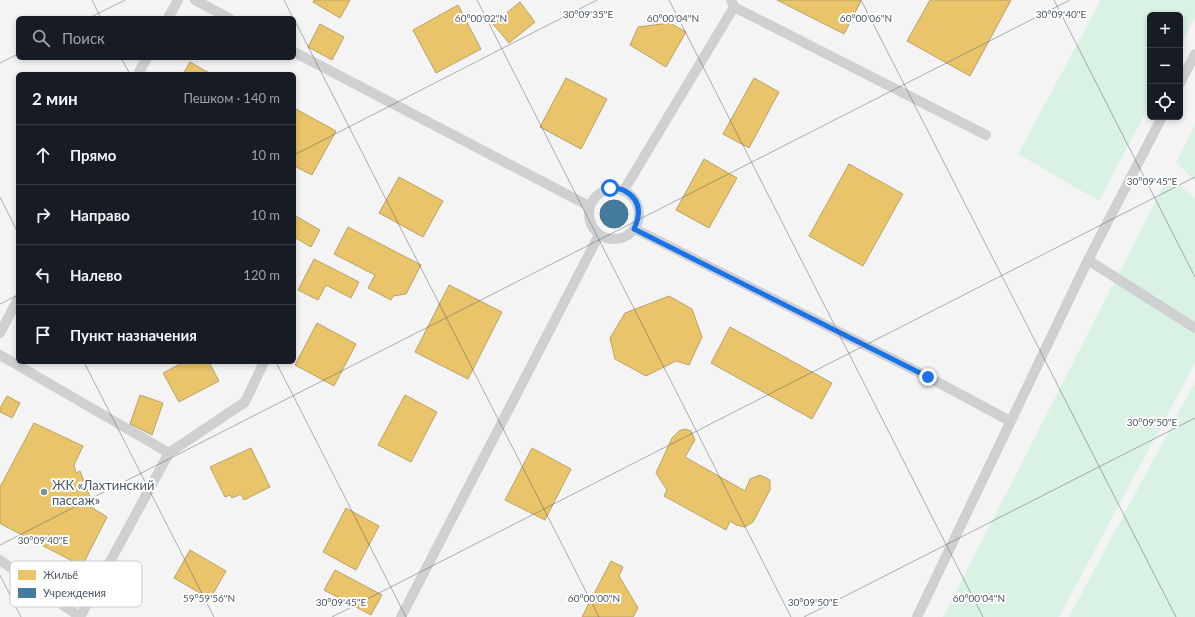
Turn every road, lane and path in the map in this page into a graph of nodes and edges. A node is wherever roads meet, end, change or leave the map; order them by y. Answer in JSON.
{"nodes":[{"id":1,"x":178,"y":0,"type":"edge"},
{"id":2,"x":195,"y":0,"type":"edge"},
{"id":3,"x":732,"y":3,"type":"edge"},
{"id":4,"x":169,"y":16,"type":"edge"},
{"id":5,"x":225,"y":16,"type":"edge"},
{"id":6,"x":296,"y":53,"type":"edge"},
{"id":7,"x":1195,"y":54,"type":"edge"},
{"id":8,"x":146,"y":60,"type":"edge"},
{"id":9,"x":139,"y":72,"type":"edge"},
{"id":10,"x":1183,"y":77,"type":"edge"},
{"id":11,"x":1160,"y":120,"type":"edge"},
{"id":12,"x":986,"y":135,"type":"dead end"},
{"id":13,"x":624,"y":190,"type":"junction"},
{"id":14,"x":589,"y":206,"type":"junction"},
{"id":15,"x":634,"y":229,"type":"junction"},
{"id":16,"x":599,"y":235,"type":"junction"},
{"id":17,"x":1088,"y":260,"type":"junction"},
{"id":18,"x":16,"y":303,"type":"edge"},
{"id":19,"x":1195,"y":328,"type":"edge"},
{"id":20,"x":0,"y":333,"type":"edge"},
{"id":21,"x":0,"y":355,"type":"edge"},
{"id":22,"x":263,"y":364,"type":"edge"},
{"id":23,"x":1010,"y":421,"type":"junction"},
{"id":24,"x":169,"y":453,"type":"junction"},
{"id":25,"x":0,"y":560,"type":"edge"},
{"id":26,"x":110,"y":561,"type":"edge"},
{"id":27,"x":10,"y":567,"type":"edge"},
{"id":28,"x":66,"y":607,"type":"edge"},
{"id":29,"x":85,"y":607,"type":"edge"},
{"id":30,"x":401,"y":617,"type":"edge"},
{"id":31,"x":916,"y":617,"type":"edge"}],
"edges":[{"from":1,"to":4,"type":"lane"},
{"from":2,"to":5,"type":"lane"},
{"from":3,"to":12,"type":"lane"},
{"from":3,"to":13,"type":"lane"},
{"from":6,"to":14,"type":"lane"},
{"from":7,"to":10,"type":"lane"},
{"from":8,"to":9,"type":"lane"},
{"from":11,"to":17,"type":"lane"},
{"from":13,"to":14,"type":"lane"},
{"from":13,"to":15,"type":"lane"},
{"from":14,"to":16,"type":"lane"},
{"from":15,"to":16,"type":"lane"},
{"from":15,"to":23,"type":"lane"},
{"from":16,"to":30,"type":"lane"},
{"from":17,"to":19,"type":"lane"},
{"from":17,"to":23,"type":"lane"},
{"from":18,"to":20,"type":"lane"},
{"from":21,"to":24,"type":"lane"},
{"from":22,"to":24,"type":"lane"},
{"from":23,"to":31,"type":"lane"},
{"from":24,"to":26,"type":"lane"},
{"from":25,"to":27,"type":"lane"},
{"from":28,"to":29,"type":"lane"}]}
